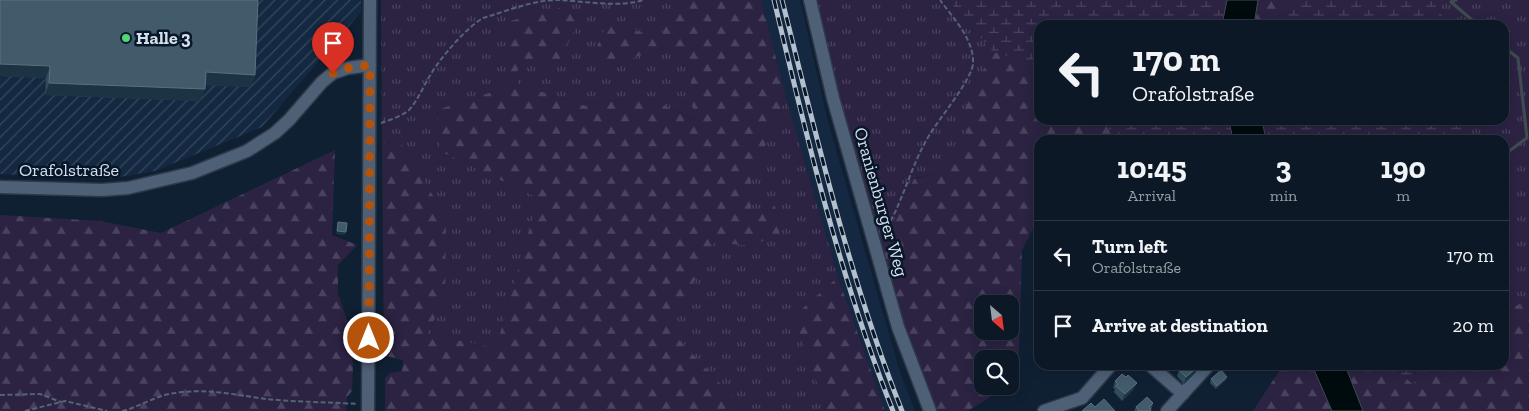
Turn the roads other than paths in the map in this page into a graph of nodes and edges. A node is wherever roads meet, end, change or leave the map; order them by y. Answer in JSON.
{"nodes":[{"id":1,"x":370,"y":0,"type":"edge"},
{"id":2,"x":810,"y":0,"type":"edge"},
{"id":3,"x":370,"y":65,"type":"junction"},
{"id":4,"x":0,"y":187,"type":"edge"},
{"id":5,"x":1107,"y":370,"type":"edge"},
{"id":6,"x":1156,"y":370,"type":"edge"},
{"id":7,"x":1205,"y":370,"type":"edge"},
{"id":8,"x":1183,"y":394,"type":"junction"},
{"id":9,"x":368,"y":408,"type":"edge"},
{"id":10,"x":930,"y":411,"type":"edge"},
{"id":11,"x":1044,"y":411,"type":"edge"},
{"id":12,"x":1167,"y":411,"type":"edge"}],
"edges":[{"from":1,"to":3,"type":"street"},
{"from":2,"to":10,"type":"street","name":"Oranienburger Weg"},
{"from":3,"to":4,"type":"street","name":"Orafolstraße"},
{"from":3,"to":9,"type":"street"},
{"from":5,"to":11,"type":"street"},
{"from":6,"to":8,"type":"street"},
{"from":7,"to":8,"type":"street"},
{"from":8,"to":12,"type":"street"}]}
